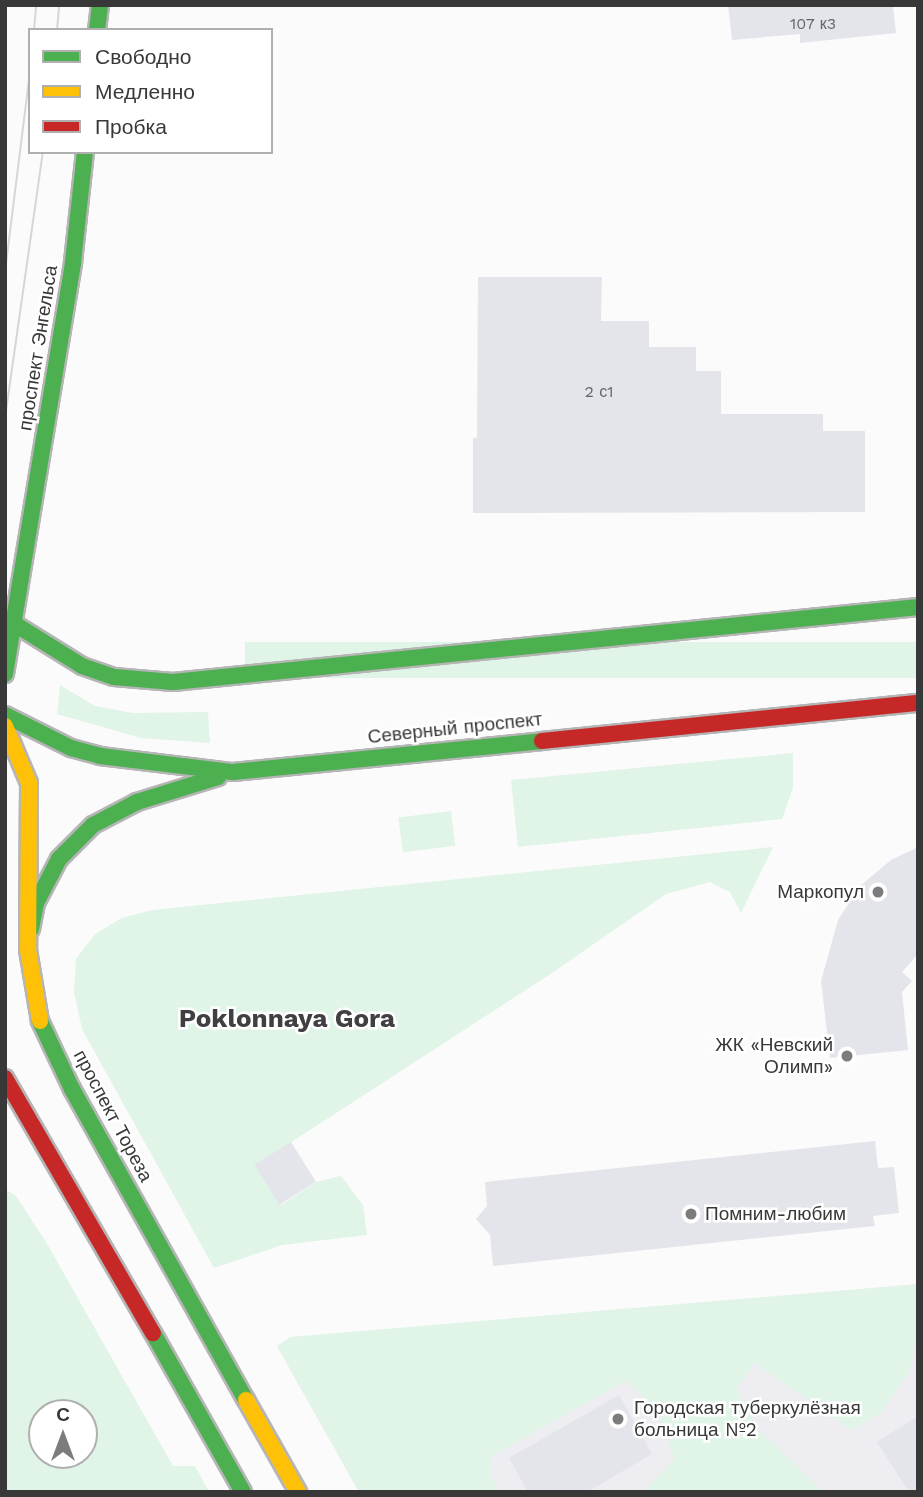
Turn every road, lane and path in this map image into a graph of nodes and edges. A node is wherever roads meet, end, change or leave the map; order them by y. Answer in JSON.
{"nodes":[{"id":1,"x":100,"y":5,"type":"edge"},
{"id":2,"x":97,"y":28,"type":"edge"},
{"id":3,"x":85,"y":154,"type":"edge"},
{"id":4,"x":918,"y":607,"type":"edge"},
{"id":5,"x":13,"y":623,"type":"junction"},
{"id":6,"x":5,"y":674,"type":"edge"},
{"id":7,"x":918,"y":703,"type":"edge"},
{"id":8,"x":5,"y":715,"type":"edge"},
{"id":9,"x":5,"y":726,"type":"edge"},
{"id":10,"x":233,"y":772,"type":"junction"},
{"id":11,"x":28,"y":950,"type":"junction"},
{"id":12,"x":5,"y":1078,"type":"edge"},
{"id":13,"x":21,"y":1136,"type":"dead end"},
{"id":14,"x":46,"y":1146,"type":"junction"},
{"id":15,"x":243,"y":1492,"type":"edge"},
{"id":16,"x":299,"y":1492,"type":"edge"}],
"edges":[{"from":1,"to":2,"type":"main road"},
{"from":3,"to":5,"type":"main road","name":"проспект Энгельса"},
{"from":4,"to":5,"type":"main road"},
{"from":5,"to":6,"type":"main road","name":"проспект Энгельса"},
{"from":7,"to":10,"type":"main road","name":"Северный проспект"},
{"from":8,"to":10,"type":"main road","name":"Северный проспект"},
{"from":9,"to":11,"type":"main road","name":"проспект Тореза"},
{"from":10,"to":11,"type":"main road"},
{"from":11,"to":16,"type":"main road","name":"проспект Тореза"},
{"from":12,"to":14,"type":"main road"},
{"from":13,"to":14,"type":"main road"},
{"from":14,"to":15,"type":"main road"}]}
